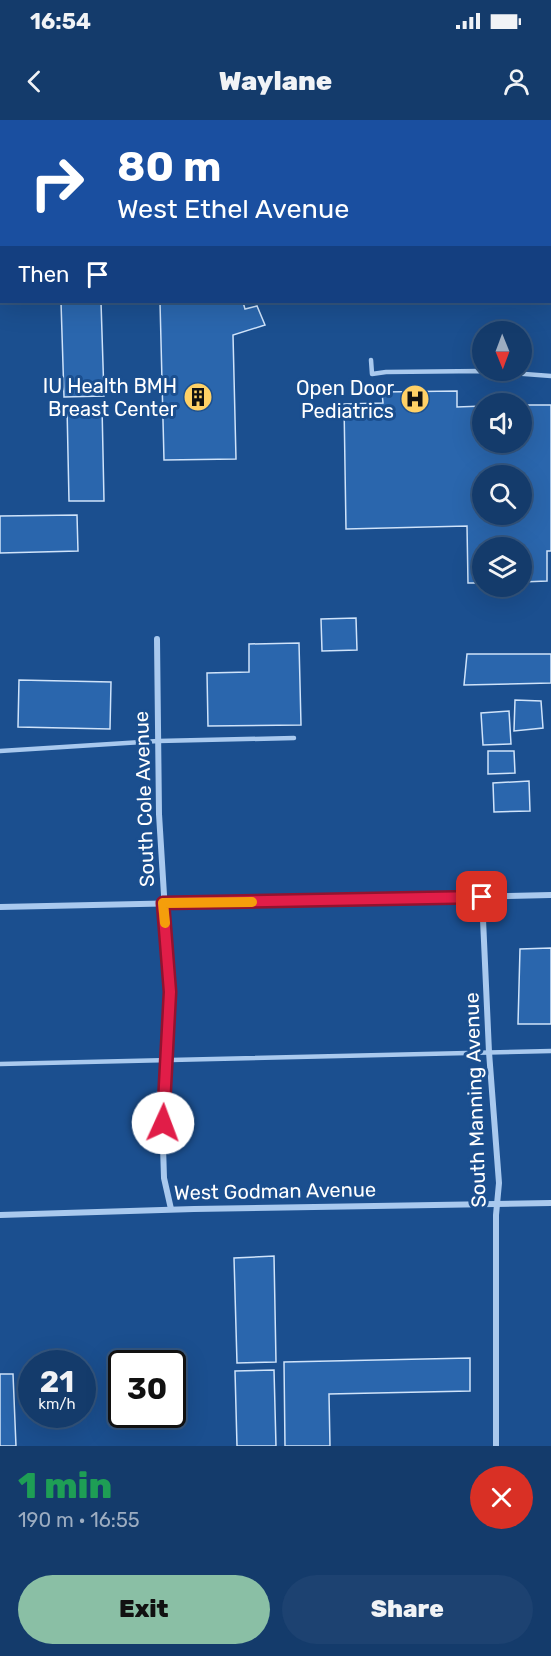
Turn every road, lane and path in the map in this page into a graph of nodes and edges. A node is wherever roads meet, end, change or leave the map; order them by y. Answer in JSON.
{"nodes":[{"id":1,"x":370,"y":360,"type":"dead end"},
{"id":2,"x":551,"y":376,"type":"edge"},
{"id":3,"x":157,"y":639,"type":"dead end"},
{"id":4,"x":294,"y":738,"type":"dead end"},
{"id":5,"x":158,"y":741,"type":"junction"},
{"id":6,"x":0,"y":751,"type":"edge"},
{"id":7,"x":551,"y":895,"type":"edge"},
{"id":8,"x":482,"y":897,"type":"junction"},
{"id":9,"x":163,"y":903,"type":"junction"},
{"id":10,"x":0,"y":907,"type":"edge"},
{"id":11,"x":551,"y":1051,"type":"edge"},
{"id":12,"x":489,"y":1052,"type":"junction"},
{"id":13,"x":166,"y":1060,"type":"junction"},
{"id":14,"x":0,"y":1064,"type":"edge"},
{"id":15,"x":551,"y":1203,"type":"edge"},
{"id":16,"x":497,"y":1204,"type":"junction"},
{"id":17,"x":171,"y":1209,"type":"junction"},
{"id":18,"x":0,"y":1215,"type":"edge"},
{"id":19,"x":496,"y":1446,"type":"edge"}],
"edges":[{"from":1,"to":2,"type":"lane"},
{"from":3,"to":5,"type":"street","name":"South Cole Avenue"},
{"from":4,"to":5,"type":"lane"},
{"from":5,"to":6,"type":"lane"},
{"from":5,"to":9,"type":"street","name":"South Cole Avenue"},
{"from":7,"to":8,"type":"street"},
{"from":8,"to":9,"type":"street"},
{"from":8,"to":12,"type":"street","name":"South Manning Avenue"},
{"from":9,"to":10,"type":"street"},
{"from":9,"to":13,"type":"street","name":"South Cole Avenue"},
{"from":11,"to":12,"type":"lane"},
{"from":12,"to":13,"type":"lane"},
{"from":12,"to":16,"type":"street","name":"South Manning Avenue"},
{"from":13,"to":14,"type":"lane"},
{"from":13,"to":17,"type":"street","name":"South Cole Avenue"},
{"from":15,"to":16,"type":"street","name":"West Godman Avenue"},
{"from":16,"to":17,"type":"street","name":"West Godman Avenue"},
{"from":16,"to":19,"type":"street","name":"South Manning Avenue"},
{"from":17,"to":18,"type":"street","name":"West Godman Avenue"}]}
